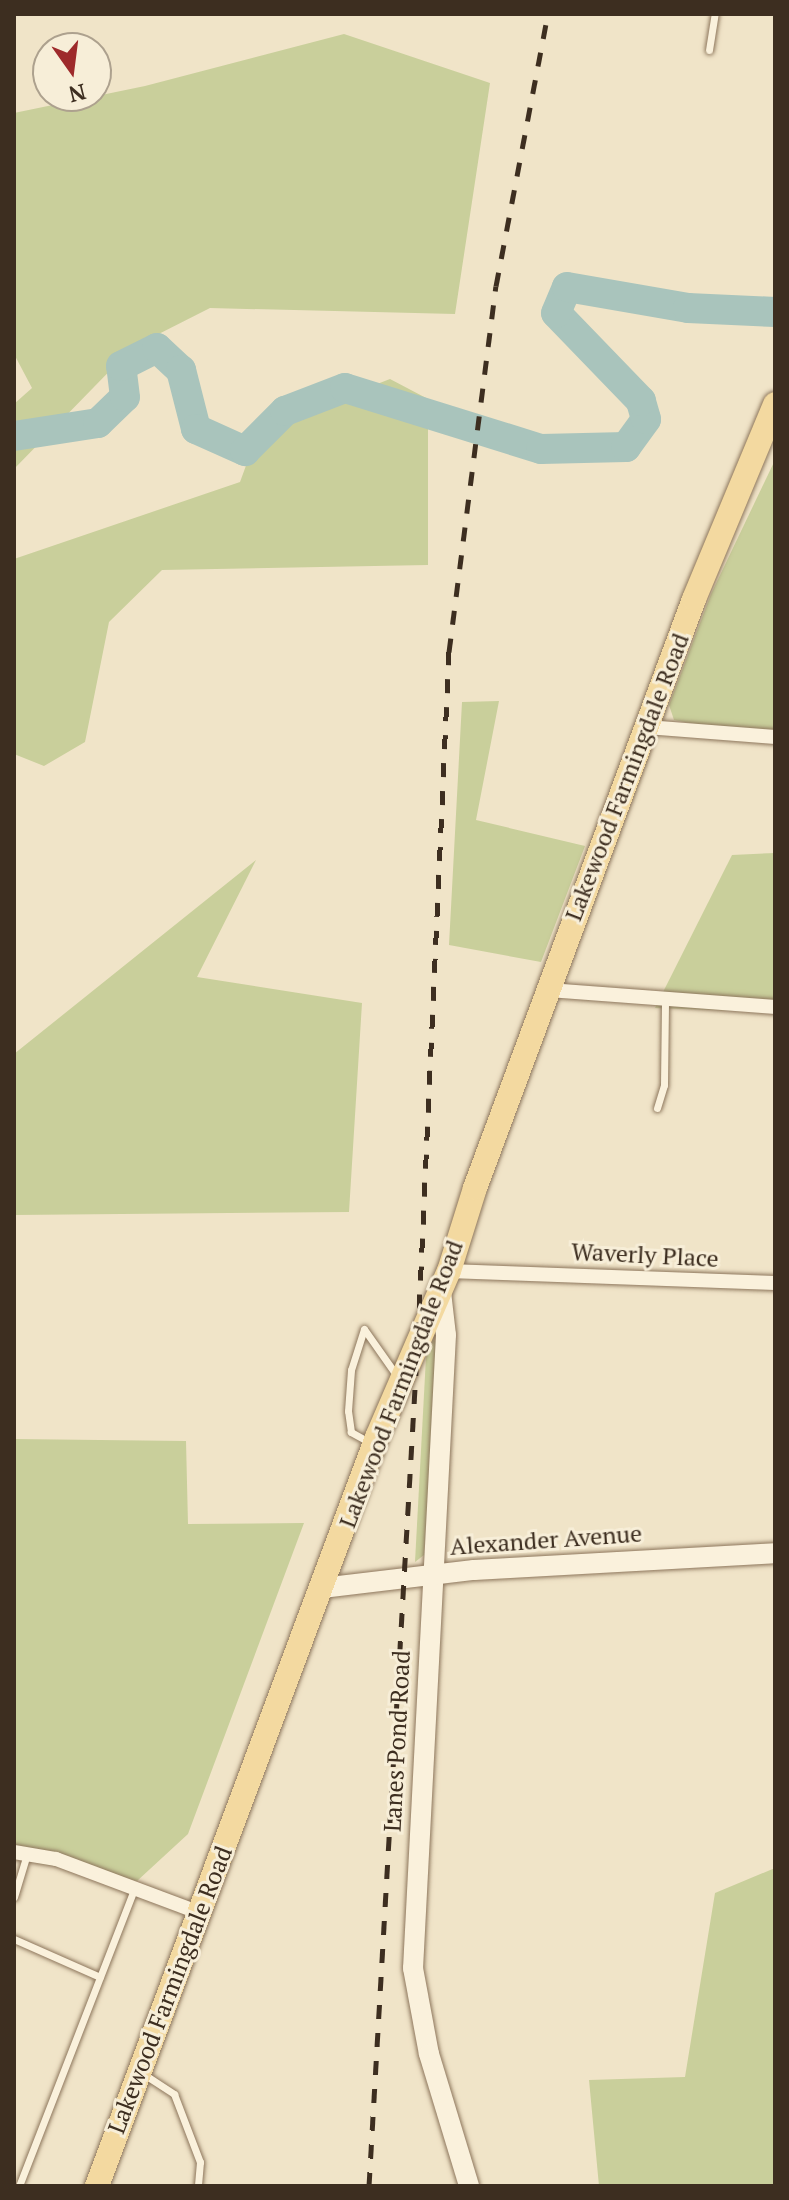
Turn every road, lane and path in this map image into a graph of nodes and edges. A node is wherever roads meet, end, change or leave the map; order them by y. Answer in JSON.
{"nodes":[{"id":1,"x":715,"y":14,"type":"edge"},
{"id":2,"x":709,"y":50,"type":"dead end"},
{"id":3,"x":775,"y":404,"type":"edge"},
{"id":4,"x":647,"y":727,"type":"junction"},
{"id":5,"x":775,"y":737,"type":"edge"},
{"id":6,"x":549,"y":990,"type":"junction"},
{"id":7,"x":665,"y":1001,"type":"junction"},
{"id":8,"x":775,"y":1007,"type":"edge"},
{"id":9,"x":657,"y":1108,"type":"dead end"},
{"id":10,"x":445,"y":1281,"type":"junction"},
{"id":11,"x":775,"y":1283,"type":"edge"},
{"id":12,"x":400,"y":1380,"type":"junction"},
{"id":13,"x":375,"y":1445,"type":"junction"},
{"id":14,"x":775,"y":1553,"type":"edge"},
{"id":15,"x":432,"y":1575,"type":"junction"},
{"id":16,"x":322,"y":1588,"type":"junction"},
{"id":17,"x":21,"y":1853,"type":"edge"},
{"id":18,"x":134,"y":1887,"type":"junction"},
{"id":19,"x":14,"y":1897,"type":"edge"},
{"id":20,"x":198,"y":1912,"type":"junction"},
{"id":21,"x":14,"y":1939,"type":"edge"},
{"id":22,"x":100,"y":1977,"type":"junction"},
{"id":23,"x":139,"y":2072,"type":"junction"},
{"id":24,"x":19,"y":2186,"type":"edge"},
{"id":25,"x":97,"y":2186,"type":"edge"},
{"id":26,"x":198,"y":2186,"type":"edge"},
{"id":27,"x":469,"y":2186,"type":"edge"}],
"edges":[{"from":1,"to":2,"type":"lane"},
{"from":3,"to":4,"type":"main road","name":"Lakewood Farmingdale Road"},
{"from":4,"to":5,"type":"street"},
{"from":4,"to":6,"type":"main road","name":"Lakewood Farmingdale Road"},
{"from":6,"to":7,"type":"street"},
{"from":6,"to":10,"type":"main road","name":"Lakewood Farmingdale Road"},
{"from":7,"to":8,"type":"street"},
{"from":7,"to":9,"type":"lane"},
{"from":10,"to":11,"type":"street","name":"Waverly Place"},
{"from":10,"to":12,"type":"main road","name":"Lakewood Farmingdale Road"},
{"from":10,"to":15,"type":"street","name":"Lanes Pond Road"},
{"from":12,"to":13,"type":"main road","name":"Lakewood Farmingdale Road"},
{"from":12,"to":13,"type":"lane"},
{"from":13,"to":16,"type":"main road","name":"Lakewood Farmingdale Road"},
{"from":14,"to":15,"type":"street","name":"Alexander Avenue"},
{"from":15,"to":16,"type":"street","name":"Alexander Avenue"},
{"from":15,"to":27,"type":"street","name":"Lanes Pond Road"},
{"from":16,"to":20,"type":"main road","name":"Lakewood Farmingdale Road"},
{"from":17,"to":18,"type":"street"},
{"from":17,"to":19,"type":"lane"},
{"from":18,"to":20,"type":"street"},
{"from":18,"to":22,"type":"lane"},
{"from":20,"to":23,"type":"main road","name":"Lakewood Farmingdale Road"},
{"from":21,"to":22,"type":"lane"},
{"from":22,"to":24,"type":"lane"},
{"from":23,"to":25,"type":"main road","name":"Lakewood Farmingdale Road"},
{"from":23,"to":26,"type":"lane"}]}
